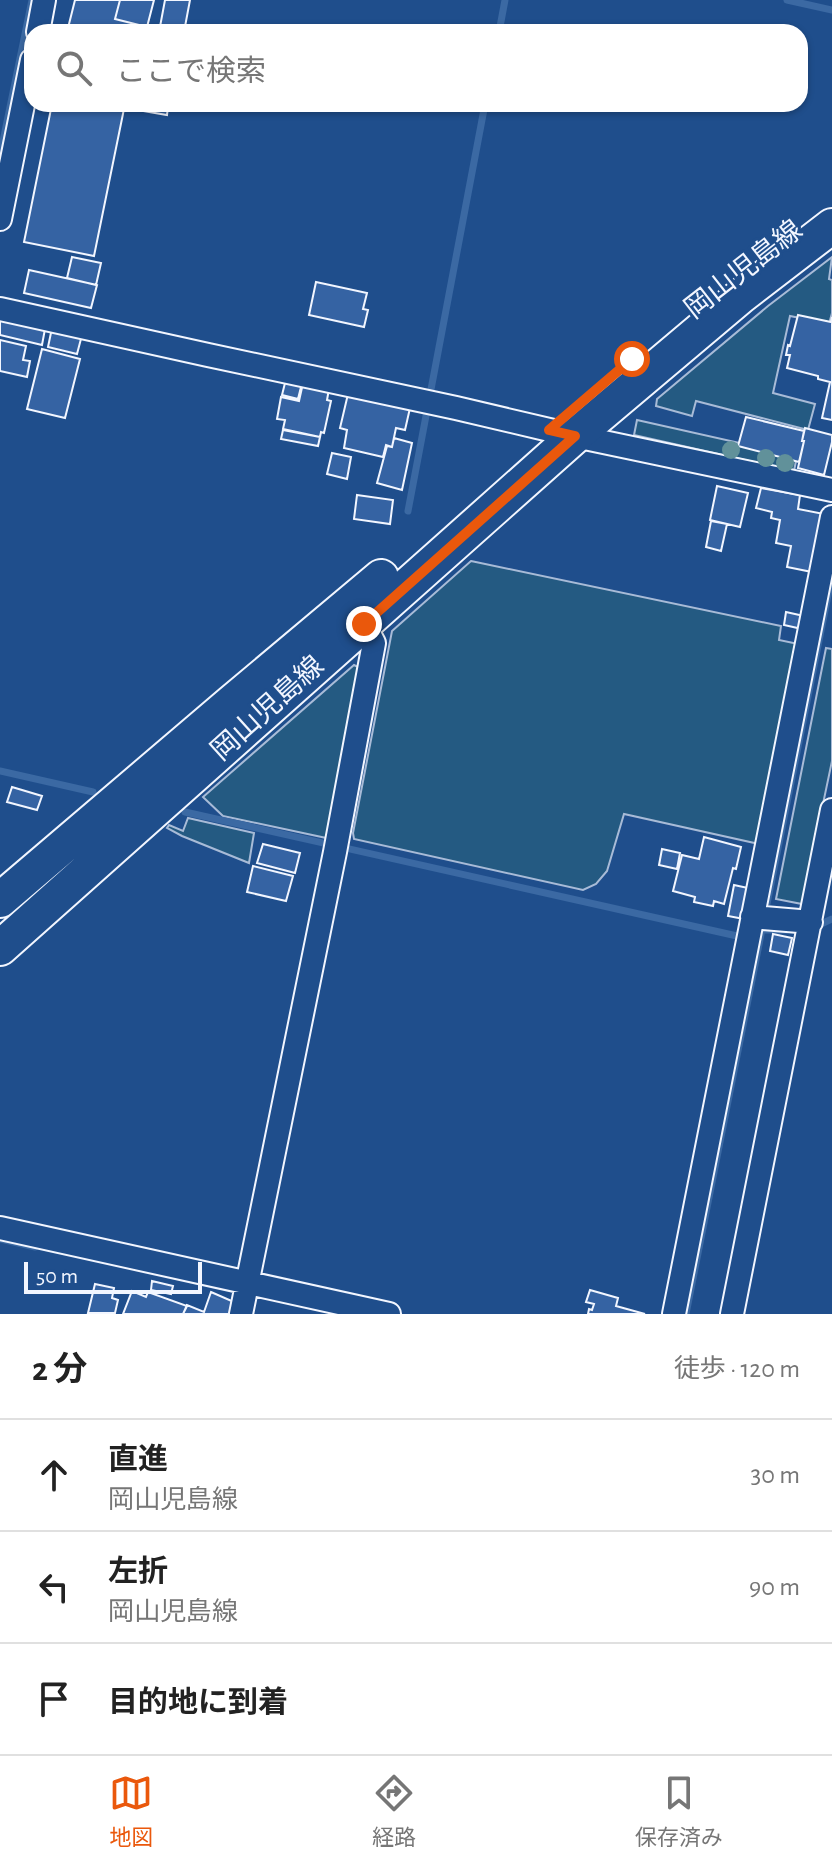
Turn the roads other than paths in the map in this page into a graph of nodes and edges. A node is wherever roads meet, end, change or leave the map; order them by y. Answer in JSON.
{"nodes":[{"id":1,"x":44,"y":0,"type":"edge"},
{"id":2,"x":40,"y":24,"type":"edge"},
{"id":3,"x":24,"y":100,"type":"edge"},
{"id":4,"x":832,"y":201,"type":"edge"},
{"id":5,"x":0,"y":219,"type":"edge"},
{"id":6,"x":832,"y":226,"type":"edge"},
{"id":7,"x":0,"y":309,"type":"edge"},
{"id":8,"x":562,"y":433,"type":"junction"},
{"id":9,"x":832,"y":490,"type":"edge"},
{"id":10,"x":832,"y":517,"type":"edge"},
{"id":11,"x":364,"y":624,"type":"junction"},
{"id":12,"x":832,"y":810,"type":"edge"},
{"id":13,"x":0,"y":900,"type":"edge"},
{"id":14,"x":811,"y":922,"type":"junction"},
{"id":15,"x":756,"y":926,"type":"junction"},
{"id":16,"x":0,"y":948,"type":"edge"},
{"id":17,"x":0,"y":1228,"type":"edge"},
{"id":18,"x":244,"y":1296,"type":"edge"},
{"id":19,"x":389,"y":1314,"type":"edge"},
{"id":20,"x":674,"y":1314,"type":"edge"},
{"id":21,"x":732,"y":1314,"type":"edge"}],
"edges":[{"from":1,"to":2,"type":"street"},
{"from":3,"to":5,"type":"street"},
{"from":4,"to":8,"type":"main road","name":"岡山児島線"},
{"from":6,"to":8,"type":"main road","name":"岡山児島線"},
{"from":7,"to":8,"type":"street"},
{"from":8,"to":9,"type":"street"},
{"from":8,"to":11,"type":"main road","name":"岡山児島線"},
{"from":8,"to":13,"type":"main road","name":"岡山児島線"},
{"from":10,"to":15,"type":"street"},
{"from":11,"to":16,"type":"main road","name":"岡山児島線"},
{"from":11,"to":18,"type":"street"},
{"from":12,"to":14,"type":"street"},
{"from":14,"to":15,"type":"street"},
{"from":14,"to":21,"type":"street"},
{"from":15,"to":20,"type":"street"},
{"from":17,"to":18,"type":"street"},
{"from":18,"to":19,"type":"street"}]}
